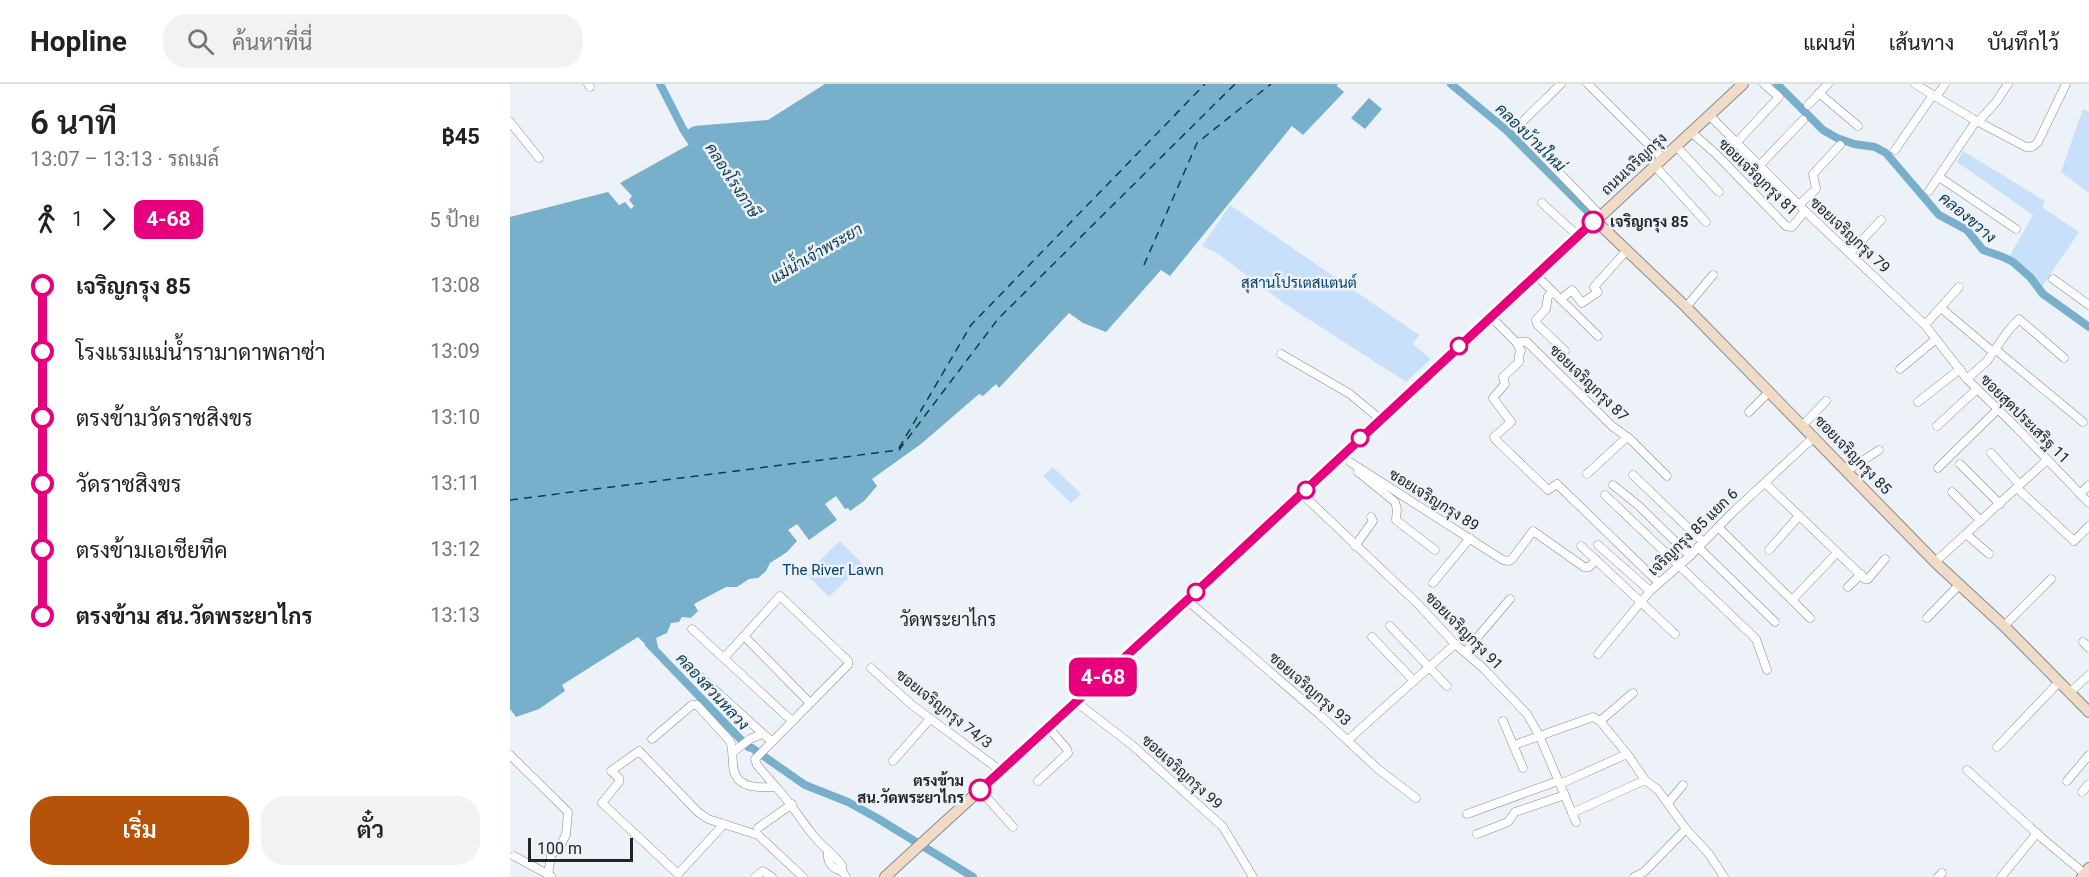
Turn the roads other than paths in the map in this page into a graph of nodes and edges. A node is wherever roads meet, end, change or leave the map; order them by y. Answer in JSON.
{"nodes":[{"id":1,"x":1561,"y":84,"type":"edge"},
{"id":2,"x":1588,"y":84,"type":"edge"},
{"id":3,"x":1743,"y":84,"type":"edge"},
{"id":4,"x":1764,"y":84,"type":"edge"},
{"id":5,"x":1828,"y":84,"type":"edge"},
{"id":6,"x":1915,"y":84,"type":"edge"},
{"id":7,"x":1945,"y":84,"type":"edge"},
{"id":8,"x":2008,"y":84,"type":"edge"},
{"id":9,"x":2066,"y":84,"type":"edge"},
{"id":10,"x":1820,"y":93,"type":"junction"},
{"id":11,"x":1935,"y":96,"type":"junction"},
{"id":12,"x":1808,"y":105,"type":"dead end"},
{"id":13,"x":1709,"y":115,"type":"junction"},
{"id":14,"x":1803,"y":120,"type":"dead end"},
{"id":15,"x":510,"y":122,"type":"edge"},
{"id":16,"x":1977,"y":122,"type":"junction"},
{"id":17,"x":1858,"y":126,"type":"dead end"},
{"id":18,"x":513,"y":131,"type":"edge"},
{"id":19,"x":1691,"y":132,"type":"junction"},
{"id":20,"x":1737,"y":142,"type":"junction"},
{"id":21,"x":1840,"y":145,"type":"dead end"},
{"id":22,"x":1676,"y":146,"type":"junction"},
{"id":23,"x":1895,"y":150,"type":"dead end"},
{"id":24,"x":539,"y":158,"type":"dead end"},
{"id":25,"x":1658,"y":162,"type":"junction"},
{"id":26,"x":1760,"y":165,"type":"junction"},
{"id":27,"x":1939,"y":177,"type":"junction"},
{"id":28,"x":1929,"y":191,"type":"dead end"},
{"id":29,"x":1719,"y":192,"type":"dead end"},
{"id":30,"x":1542,"y":203,"type":"dead end"},
{"id":31,"x":1802,"y":208,"type":"junction"},
{"id":32,"x":1598,"y":218,"type":"junction"},
{"id":33,"x":1881,"y":220,"type":"dead end"},
{"id":34,"x":1706,"y":222,"type":"dead end"},
{"id":35,"x":2016,"y":229,"type":"dead end"},
{"id":36,"x":1578,"y":236,"type":"junction"},
{"id":37,"x":1627,"y":250,"type":"junction"},
{"id":38,"x":1850,"y":253,"type":"junction"},
{"id":39,"x":1536,"y":275,"type":"junction"},
{"id":40,"x":1713,"y":275,"type":"dead end"},
{"id":41,"x":2053,"y":279,"type":"dead end"},
{"id":42,"x":1959,"y":287,"type":"dead end"},
{"id":43,"x":1551,"y":292,"type":"junction"},
{"id":44,"x":1561,"y":299,"type":"junction"},
{"id":45,"x":2089,"y":305,"type":"edge"},
{"id":46,"x":1686,"y":307,"type":"junction"},
{"id":47,"x":1941,"y":308,"type":"junction"},
{"id":48,"x":1491,"y":317,"type":"junction"},
{"id":49,"x":1925,"y":325,"type":"junction"},
{"id":50,"x":1598,"y":336,"type":"dead end"},
{"id":51,"x":1936,"y":339,"type":"junction"},
{"id":52,"x":1516,"y":342,"type":"junction"},
{"id":53,"x":1565,"y":351,"type":"dead end"},
{"id":54,"x":1994,"y":351,"type":"junction"},
{"id":55,"x":1281,"y":354,"type":"dead end"},
{"id":56,"x":2064,"y":358,"type":"dead end"},
{"id":57,"x":1900,"y":369,"type":"dead end"},
{"id":58,"x":1960,"y":369,"type":"junction"},
{"id":59,"x":1967,"y":379,"type":"junction"},
{"id":60,"x":1977,"y":389,"type":"junction"},
{"id":61,"x":1769,"y":392,"type":"junction"},
{"id":62,"x":1826,"y":401,"type":"dead end"},
{"id":63,"x":1918,"y":402,"type":"dead end"},
{"id":64,"x":1998,"y":410,"type":"junction"},
{"id":65,"x":1749,"y":412,"type":"dead end"},
{"id":66,"x":1380,"y":419,"type":"junction"},
{"id":67,"x":2083,"y":422,"type":"dead end"},
{"id":68,"x":1803,"y":425,"type":"junction"},
{"id":69,"x":1937,"y":426,"type":"dead end"},
{"id":70,"x":1627,"y":437,"type":"junction"},
{"id":71,"x":1814,"y":437,"type":"junction"},
{"id":72,"x":1879,"y":450,"type":"dead end"},
{"id":73,"x":1991,"y":453,"type":"dead end"},
{"id":74,"x":1346,"y":459,"type":"junction"},
{"id":75,"x":2047,"y":460,"type":"junction"},
{"id":76,"x":1960,"y":464,"type":"dead end"},
{"id":77,"x":1938,"y":468,"type":"dead end"},
{"id":78,"x":1847,"y":471,"type":"junction"},
{"id":79,"x":1587,"y":474,"type":"dead end"},
{"id":80,"x":1634,"y":475,"type":"dead end"},
{"id":81,"x":1667,"y":476,"type":"dead end"},
{"id":82,"x":1765,"y":483,"type":"junction"},
{"id":83,"x":1613,"y":485,"type":"dead end"},
{"id":84,"x":2089,"y":485,"type":"edge"},
{"id":85,"x":2018,"y":487,"type":"junction"},
{"id":86,"x":1952,"y":492,"type":"dead end"},
{"id":87,"x":1302,"y":494,"type":"junction"},
{"id":88,"x":2080,"y":494,"type":"junction"},
{"id":89,"x":1605,"y":495,"type":"dead end"},
{"id":90,"x":2089,"y":503,"type":"edge"},
{"id":91,"x":1996,"y":507,"type":"junction"},
{"id":92,"x":1799,"y":516,"type":"junction"},
{"id":93,"x":1371,"y":517,"type":"dead end"},
{"id":94,"x":1981,"y":521,"type":"junction"},
{"id":95,"x":2089,"y":526,"type":"edge"},
{"id":96,"x":1718,"y":527,"type":"junction"},
{"id":97,"x":1966,"y":534,"type":"junction"},
{"id":98,"x":1470,"y":538,"type":"junction"},
{"id":99,"x":1598,"y":545,"type":"dead end"},
{"id":100,"x":1701,"y":545,"type":"junction"},
{"id":101,"x":1356,"y":546,"type":"junction"},
{"id":102,"x":1581,"y":546,"type":"dead end"},
{"id":103,"x":1435,"y":550,"type":"dead end"},
{"id":104,"x":1768,"y":550,"type":"dead end"},
{"id":105,"x":1837,"y":553,"type":"junction"},
{"id":106,"x":1989,"y":554,"type":"dead end"},
{"id":107,"x":1690,"y":556,"type":"junction"},
{"id":108,"x":1886,"y":559,"type":"dead end"},
{"id":109,"x":1596,"y":560,"type":"junction"},
{"id":110,"x":1935,"y":562,"type":"junction"},
{"id":111,"x":1680,"y":566,"type":"junction"},
{"id":112,"x":1861,"y":574,"type":"junction"},
{"id":113,"x":2051,"y":579,"type":"dead end"},
{"id":114,"x":1433,"y":583,"type":"dead end"},
{"id":115,"x":1659,"y":583,"type":"junction"},
{"id":116,"x":1959,"y":585,"type":"junction"},
{"id":117,"x":1848,"y":587,"type":"dead end"},
{"id":118,"x":1650,"y":591,"type":"junction"},
{"id":119,"x":1510,"y":599,"type":"dead end"},
{"id":120,"x":1187,"y":600,"type":"junction"},
{"id":121,"x":1792,"y":600,"type":"junction"},
{"id":122,"x":1640,"y":602,"type":"junction"},
{"id":123,"x":1810,"y":618,"type":"dead end"},
{"id":124,"x":1927,"y":618,"type":"dead end"},
{"id":125,"x":1775,"y":622,"type":"dead end"},
{"id":126,"x":1390,"y":626,"type":"dead end"},
{"id":127,"x":2004,"y":626,"type":"junction"},
{"id":128,"x":692,"y":629,"type":"dead end"},
{"id":129,"x":1675,"y":634,"type":"dead end"},
{"id":130,"x":744,"y":636,"type":"junction"},
{"id":131,"x":1372,"y":637,"type":"dead end"},
{"id":132,"x":1455,"y":644,"type":"junction"},
{"id":133,"x":1465,"y":652,"type":"junction"},
{"id":134,"x":1598,"y":654,"type":"dead end"},
{"id":135,"x":724,"y":658,"type":"junction"},
{"id":136,"x":1431,"y":667,"type":"junction"},
{"id":137,"x":871,"y":668,"type":"dead end"},
{"id":138,"x":1767,"y":670,"type":"dead end"},
{"id":139,"x":694,"y":672,"type":"dead end"},
{"id":140,"x":2089,"y":675,"type":"edge"},
{"id":141,"x":1414,"y":681,"type":"junction"},
{"id":142,"x":2059,"y":682,"type":"junction"},
{"id":143,"x":1447,"y":686,"type":"dead end"},
{"id":144,"x":1633,"y":693,"type":"dead end"},
{"id":145,"x":2069,"y":693,"type":"junction"},
{"id":146,"x":1076,"y":702,"type":"junction"},
{"id":147,"x":810,"y":703,"type":"junction"},
{"id":148,"x":2089,"y":712,"type":"edge"},
{"id":149,"x":930,"y":719,"type":"junction"},
{"id":150,"x":792,"y":721,"type":"junction"},
{"id":151,"x":1503,"y":721,"type":"dead end"},
{"id":152,"x":1600,"y":721,"type":"junction"},
{"id":153,"x":1048,"y":728,"type":"junction"},
{"id":154,"x":762,"y":734,"type":"junction"},
{"id":155,"x":1539,"y":735,"type":"junction"},
{"id":156,"x":652,"y":740,"type":"dead end"},
{"id":157,"x":1348,"y":740,"type":"junction"},
{"id":158,"x":771,"y":741,"type":"junction"},
{"id":159,"x":1514,"y":745,"type":"junction"},
{"id":160,"x":1997,"y":747,"type":"dead end"},
{"id":161,"x":732,"y":752,"type":"junction"},
{"id":162,"x":1627,"y":754,"type":"junction"},
{"id":163,"x":510,"y":755,"type":"edge"},
{"id":164,"x":2089,"y":755,"type":"edge"},
{"id":165,"x":893,"y":761,"type":"dead end"},
{"id":166,"x":1523,"y":768,"type":"dead end"},
{"id":167,"x":1966,"y":770,"type":"dead end"},
{"id":168,"x":1001,"y":771,"type":"junction"},
{"id":169,"x":1645,"y":780,"type":"junction"},
{"id":170,"x":1038,"y":781,"type":"dead end"},
{"id":171,"x":2067,"y":781,"type":"dead end"},
{"id":172,"x":1559,"y":783,"type":"junction"},
{"id":173,"x":2089,"y":784,"type":"edge"},
{"id":174,"x":1683,"y":785,"type":"dead end"},
{"id":175,"x":776,"y":787,"type":"junction"},
{"id":176,"x":980,"y":790,"type":"junction"},
{"id":177,"x":2082,"y":792,"type":"dead end"},
{"id":178,"x":1564,"y":795,"type":"junction"},
{"id":179,"x":1416,"y":798,"type":"dead end"},
{"id":180,"x":1668,"y":803,"type":"junction"},
{"id":181,"x":792,"y":804,"type":"junction"},
{"id":182,"x":1572,"y":813,"type":"junction"},
{"id":183,"x":1467,"y":814,"type":"dead end"},
{"id":184,"x":1576,"y":822,"type":"dead end"},
{"id":185,"x":724,"y":824,"type":"junction"},
{"id":186,"x":1012,"y":827,"type":"dead end"},
{"id":187,"x":758,"y":828,"type":"dead end"},
{"id":188,"x":1686,"y":829,"type":"junction"},
{"id":189,"x":2037,"y":833,"type":"junction"},
{"id":190,"x":1477,"y":834,"type":"dead end"},
{"id":191,"x":514,"y":856,"type":"dead end"},
{"id":192,"x":2086,"y":872,"type":"edge"},
{"id":193,"x":844,"y":874,"type":"edge"},
{"id":194,"x":550,"y":876,"type":"edge"},
{"id":195,"x":755,"y":877,"type":"edge"},
{"id":196,"x":772,"y":877,"type":"edge"},
{"id":197,"x":803,"y":877,"type":"edge"},
{"id":198,"x":885,"y":877,"type":"edge"},
{"id":199,"x":1253,"y":877,"type":"edge"},
{"id":200,"x":1634,"y":877,"type":"edge"},
{"id":201,"x":1724,"y":877,"type":"edge"},
{"id":202,"x":2001,"y":877,"type":"edge"}],
"edges":[{"from":1,"to":32,"type":"street"},
{"from":2,"to":25,"type":"street"},
{"from":3,"to":13,"type":"main road","name":"ถนนเจริญกรุง"},
{"from":4,"to":20,"type":"street"},
{"from":5,"to":10,"type":"street"},
{"from":6,"to":11,"type":"street"},
{"from":7,"to":11,"type":"street"},
{"from":8,"to":16,"type":"street"},
{"from":9,"to":16,"type":"street"},
{"from":10,"to":12,"type":"street"},
{"from":10,"to":17,"type":"street"},
{"from":11,"to":16,"type":"street"},
{"from":11,"to":23,"type":"street"},
{"from":13,"to":19,"type":"main road","name":"ถนนเจริญกรุง"},
{"from":13,"to":20,"type":"street","name":"ซอยเจริญกรุง 79"},
{"from":14,"to":26,"type":"street"},
{"from":15,"to":18,"type":"street"},
{"from":16,"to":27,"type":"street"},
{"from":18,"to":24,"type":"street"},
{"from":19,"to":22,"type":"main road","name":"ถนนเจริญกรุง"},
{"from":19,"to":31,"type":"street","name":"ซอยเจริญกรุง 81"},
{"from":20,"to":26,"type":"street","name":"ซอยเจริญกรุง 79"},
{"from":21,"to":31,"type":"street"},
{"from":22,"to":25,"type":"main road","name":"ถนนเจริญกรุง"},
{"from":22,"to":29,"type":"street"},
{"from":25,"to":32,"type":"main road","name":"ถนนเจริญกรุง"},
{"from":25,"to":34,"type":"street"},
{"from":26,"to":31,"type":"street","name":"ซอยเจริญกรุง 79"},
{"from":27,"to":28,"type":"street"},
{"from":27,"to":35,"type":"street"},
{"from":30,"to":36,"type":"street"},
{"from":31,"to":38,"type":"street","name":"ซอยเจริญกรุง 79"},
{"from":32,"to":36,"type":"main road","name":"ถนนเจริญกรุง"},
{"from":32,"to":37,"type":"main road","name":"ซอยเจริญกรุง 85"},
{"from":33,"to":38,"type":"street"},
{"from":36,"to":39,"type":"main road","name":"ถนนเจริญกรุง"},
{"from":37,"to":44,"type":"street"},
{"from":37,"to":46,"type":"main road","name":"ซอยเจริญกรุง 85"},
{"from":38,"to":49,"type":"street","name":"ซอยเจริญกรุง 79"},
{"from":39,"to":43,"type":"street"},
{"from":39,"to":48,"type":"main road","name":"ถนนเจริญกรุง"},
{"from":40,"to":46,"type":"street"},
{"from":41,"to":45,"type":"street"},
{"from":42,"to":47,"type":"street"},
{"from":43,"to":44,"type":"street"},
{"from":43,"to":53,"type":"street"},
{"from":44,"to":50,"type":"street"},
{"from":46,"to":61,"type":"main road","name":"ซอยเจริญกรุง 85"},
{"from":47,"to":49,"type":"street"},
{"from":47,"to":54,"type":"street"},
{"from":48,"to":52,"type":"street","name":"ซอยเจริญกรุง 87"},
{"from":48,"to":66,"type":"main road","name":"ถนนเจริญกรุง"},
{"from":49,"to":51,"type":"street","name":"ซอยเจริญกรุง 79"},
{"from":51,"to":57,"type":"street"},
{"from":51,"to":58,"type":"street","name":"ซอยเจริญกรุง 79"},
{"from":52,"to":70,"type":"street","name":"ซอยเจริญกรุง 87"},
{"from":52,"to":115,"type":"street"},
{"from":54,"to":56,"type":"street"},
{"from":54,"to":59,"type":"street"},
{"from":54,"to":67,"type":"street"},
{"from":55,"to":66,"type":"street"},
{"from":58,"to":59,"type":"street","name":"ซอยเจริญกรุง 79"},
{"from":58,"to":63,"type":"street"},
{"from":59,"to":60,"type":"street","name":"ซอยสุดประเสริฐ 11"},
{"from":60,"to":64,"type":"street","name":"ซอยสุดประเสริฐ 11"},
{"from":60,"to":69,"type":"street"},
{"from":61,"to":65,"type":"street"},
{"from":61,"to":68,"type":"main road","name":"ซอยเจริญกรุง 85"},
{"from":62,"to":68,"type":"street"},
{"from":64,"to":75,"type":"street","name":"ซอยสุดประเสริฐ 11"},
{"from":64,"to":77,"type":"street"},
{"from":66,"to":74,"type":"main road","name":"ถนนเจริญกรุง"},
{"from":68,"to":71,"type":"main road","name":"ซอยเจริญกรุง 85"},
{"from":70,"to":79,"type":"street"},
{"from":70,"to":81,"type":"street","name":"ซอยเจริญกรุง 87"},
{"from":71,"to":78,"type":"main road","name":"ซอยเจริญกรุง 85"},
{"from":71,"to":82,"type":"street","name":"เจริญกรุง 85 แยก 6"},
{"from":72,"to":78,"type":"street"},
{"from":73,"to":85,"type":"street"},
{"from":74,"to":87,"type":"main road","name":"ถนนเจริญกรุง"},
{"from":74,"to":98,"type":"street","name":"ซอยเจริญกรุง 89"},
{"from":74,"to":103,"type":"street"},
{"from":75,"to":85,"type":"street"},
{"from":75,"to":88,"type":"street","name":"ซอยสุดประเสริฐ 11"},
{"from":76,"to":91,"type":"street"},
{"from":78,"to":110,"type":"main road","name":"ซอยเจริญกรุง 85"},
{"from":80,"to":100,"type":"street"},
{"from":82,"to":92,"type":"street"},
{"from":82,"to":96,"type":"street","name":"เจริญกรุง 85 แยก 6"},
{"from":83,"to":107,"type":"street"},
{"from":84,"to":88,"type":"street"},
{"from":85,"to":91,"type":"street"},
{"from":85,"to":95,"type":"street"},
{"from":86,"to":94,"type":"street"},
{"from":87,"to":101,"type":"street","name":"ซอยเจริญกรุง 91"},
{"from":87,"to":120,"type":"main road","name":"ถนนเจริญกรุง"},
{"from":88,"to":90,"type":"street","name":"ซอยสุดประเสริฐ 11"},
{"from":89,"to":111,"type":"street"},
{"from":91,"to":94,"type":"street"},
{"from":92,"to":104,"type":"street"},
{"from":92,"to":105,"type":"street"},
{"from":93,"to":101,"type":"street"},
{"from":94,"to":97,"type":"street"},
{"from":96,"to":100,"type":"street","name":"เจริญกรุง 85 แยก 6"},
{"from":96,"to":121,"type":"street"},
{"from":97,"to":106,"type":"street"},
{"from":97,"to":110,"type":"street"},
{"from":98,"to":109,"type":"street","name":"ซอยเจริญกรุง 89"},
{"from":98,"to":114,"type":"street"},
{"from":99,"to":118,"type":"street"},
{"from":100,"to":107,"type":"street","name":"เจริญกรุง 85 แยก 6"},
{"from":100,"to":125,"type":"street"},
{"from":101,"to":132,"type":"street","name":"ซอยเจริญกรุง 91"},
{"from":102,"to":109,"type":"street"},
{"from":105,"to":112,"type":"street"},
{"from":105,"to":121,"type":"street"},
{"from":107,"to":111,"type":"street","name":"เจริญกรุง 85 แยก 6"},
{"from":108,"to":112,"type":"street"},
{"from":109,"to":122,"type":"street"},
{"from":110,"to":116,"type":"main road","name":"ซอยเจริญกรุง 85"},
{"from":111,"to":115,"type":"street","name":"เจริญกรุง 85 แยก 6"},
{"from":111,"to":138,"type":"street"},
{"from":112,"to":117,"type":"street"},
{"from":113,"to":127,"type":"street"},
{"from":115,"to":118,"type":"street","name":"เจริญกรุง 85 แยก 6"},
{"from":116,"to":124,"type":"street"},
{"from":116,"to":127,"type":"main road","name":"ซอยเจริญกรุง 85"},
{"from":118,"to":122,"type":"street","name":"เจริญกรุง 85 แยก 6"},
{"from":119,"to":133,"type":"street"},
{"from":120,"to":146,"type":"main road","name":"ถนนเจริญกรุง"},
{"from":120,"to":157,"type":"street","name":"ซอยเจริญกรุง 93"},
{"from":121,"to":123,"type":"street"},
{"from":122,"to":129,"type":"street"},
{"from":122,"to":134,"type":"street","name":"เจริญกรุง 85 แยก 6"},
{"from":126,"to":136,"type":"street"},
{"from":127,"to":142,"type":"main road","name":"ซอยเจริญกรุง 85"},
{"from":128,"to":135,"type":"street"},
{"from":130,"to":135,"type":"street"},
{"from":130,"to":147,"type":"street"},
{"from":130,"to":147,"type":"street"},
{"from":131,"to":141,"type":"street"},
{"from":132,"to":133,"type":"street","name":"ซอยเจริญกรุง 91"},
{"from":132,"to":136,"type":"street"},
{"from":133,"to":155,"type":"street","name":"ซอยเจริญกรุง 91"},
{"from":135,"to":150,"type":"street"},
{"from":136,"to":141,"type":"street"},
{"from":136,"to":143,"type":"street"},
{"from":137,"to":149,"type":"street","name":"ซอยเจริญกรุง 74/3"},
{"from":139,"to":154,"type":"street"},
{"from":140,"to":145,"type":"street"},
{"from":141,"to":157,"type":"street"},
{"from":142,"to":145,"type":"main road","name":"ซอยเจริญกรุง 85"},
{"from":142,"to":160,"type":"street"},
{"from":144,"to":152,"type":"street"},
{"from":145,"to":148,"type":"main road","name":"ซอยเจริญกรุง 85"},
{"from":146,"to":153,"type":"main road","name":"ถนนเจริญกรุง"},
{"from":146,"to":199,"type":"street","name":"ซอยเจริญกรุง 99"},
{"from":147,"to":150,"type":"street"},
{"from":149,"to":165,"type":"street"},
{"from":149,"to":168,"type":"street","name":"ซอยเจริญกรุง 74/3"},
{"from":150,"to":158,"type":"street"},
{"from":151,"to":159,"type":"street"},
{"from":152,"to":155,"type":"street"},
{"from":152,"to":162,"type":"street"},
{"from":153,"to":168,"type":"main road","name":"ถนนเจริญกรุง"},
{"from":153,"to":170,"type":"street"},
{"from":154,"to":158,"type":"street"},
{"from":154,"to":161,"type":"street"},
{"from":155,"to":159,"type":"street"},
{"from":155,"to":172,"type":"street","name":"ซอยเจริญกรุง 91"},
{"from":156,"to":161,"type":"street"},
{"from":157,"to":179,"type":"street","name":"ซอยเจริญกรุง 93"},
{"from":158,"to":175,"type":"street"},
{"from":159,"to":166,"type":"street"},
{"from":161,"to":175,"type":"street"},
{"from":162,"to":169,"type":"street"},
{"from":162,"to":172,"type":"street"},
{"from":163,"to":194,"type":"street"},
{"from":164,"to":171,"type":"street"},
{"from":167,"to":189,"type":"street"},
{"from":168,"to":176,"type":"main road","name":"ถนนเจริญกรุง"},
{"from":169,"to":180,"type":"street"},
{"from":169,"to":182,"type":"street"},
{"from":172,"to":178,"type":"street","name":"ซอยเจริญกรุง 91"},
{"from":172,"to":183,"type":"street"},
{"from":173,"to":177,"type":"street"},
{"from":174,"to":180,"type":"street"},
{"from":175,"to":181,"type":"street"},
{"from":176,"to":186,"type":"street"},
{"from":176,"to":198,"type":"main road","name":"ถนนเจริญกรุง"},
{"from":178,"to":182,"type":"street","name":"ซอยเจริญกรุง 91"},
{"from":178,"to":190,"type":"street"},
{"from":180,"to":188,"type":"street"},
{"from":181,"to":187,"type":"street"},
{"from":181,"to":193,"type":"street"},
{"from":182,"to":184,"type":"street","name":"ซอยเจริญกรุง 91"},
{"from":185,"to":185,"type":"street"},
{"from":185,"to":197,"type":"street"},
{"from":188,"to":200,"type":"street"},
{"from":188,"to":201,"type":"street"},
{"from":189,"to":192,"type":"street"},
{"from":189,"to":202,"type":"street"},
{"from":191,"to":194,"type":"street"},
{"from":195,"to":196,"type":"street"}]}
